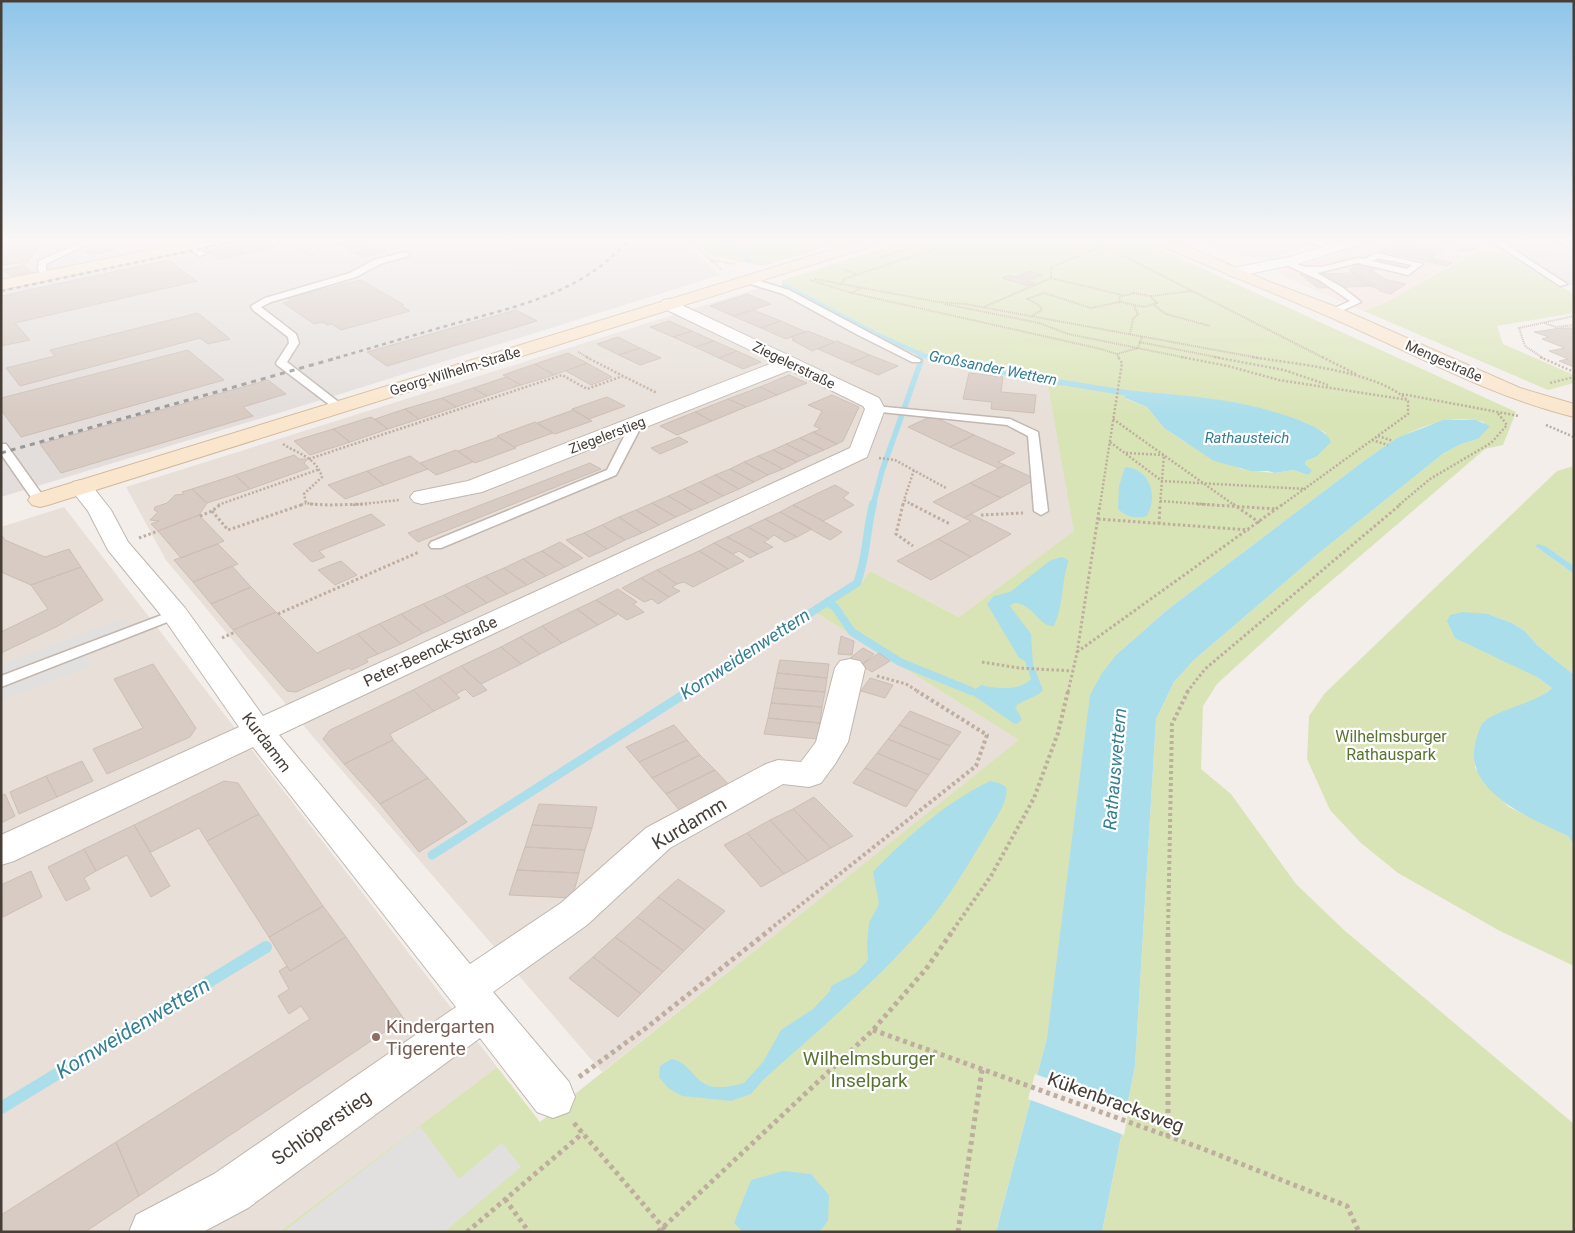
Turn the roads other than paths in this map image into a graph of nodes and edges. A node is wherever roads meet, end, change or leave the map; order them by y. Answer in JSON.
{"nodes":[{"id":1,"x":270,"y":300,"type":"edge"},
{"id":2,"x":683,"y":300,"type":"edge"},
{"id":3,"x":800,"y":300,"type":"edge"},
{"id":4,"x":1306,"y":300,"type":"edge"},
{"id":5,"x":1353,"y":300,"type":"edge"},
{"id":6,"x":669,"y":304,"type":"junction"},
{"id":7,"x":1327,"y":309,"type":"junction"},
{"id":8,"x":916,"y":360,"type":"dead end"},
{"id":9,"x":790,"y":363,"type":"junction"},
{"id":10,"x":1513,"y":392,"type":"junction"},
{"id":11,"x":339,"y":407,"type":"junction"},
{"id":12,"x":884,"y":409,"type":"junction"},
{"id":13,"x":1574,"y":411,"type":"edge"},
{"id":14,"x":637,"y":423,"type":"junction"},
{"id":15,"x":1567,"y":428,"type":"edge"},
{"id":16,"x":2,"y":447,"type":"edge"},
{"id":17,"x":81,"y":487,"type":"junction"},
{"id":18,"x":422,"y":497,"type":"road end"},
{"id":19,"x":40,"y":500,"type":"joint"},
{"id":20,"x":1041,"y":512,"type":"road end"},
{"id":21,"x":436,"y":545,"type":"road end"},
{"id":22,"x":175,"y":614,"type":"junction"},
{"id":23,"x":850,"y":668,"type":"road end"},
{"id":24,"x":1,"y":682,"type":"edge"},
{"id":25,"x":258,"y":732,"type":"junction"},
{"id":26,"x":1,"y":851,"type":"edge"},
{"id":27,"x":474,"y":1001,"type":"junction"},
{"id":28,"x":553,"y":1097,"type":"road end"},
{"id":29,"x":153,"y":1232,"type":"edge"}],
"edges":[{"from":1,"to":11,"type":"lane"},
{"from":2,"to":6,"type":"main road","name":"Georg-Wilhelm-Straße"},
{"from":3,"to":8,"type":"lane"},
{"from":4,"to":7,"type":"main road","name":"Mengestraße"},
{"from":5,"to":7,"type":"lane"},
{"from":6,"to":9,"type":"street","name":"Ziegelerstraße"},
{"from":6,"to":11,"type":"main road","name":"Georg-Wilhelm-Straße"},
{"from":7,"to":10,"type":"main road","name":"Mengestraße"},
{"from":9,"to":12,"type":"street","name":"Ziegelerstraße"},
{"from":9,"to":14,"type":"street","name":"Ziegelerstieg"},
{"from":10,"to":13,"type":"main road","name":"Mengestraße"},
{"from":10,"to":15,"type":"main road","name":"Mengestraße"},
{"from":11,"to":17,"type":"main road","name":"Georg-Wilhelm-Straße"},
{"from":12,"to":20,"type":"lane"},
{"from":12,"to":25,"type":"street","name":"Peter-Beenck-Straße"},
{"from":14,"to":18,"type":"street","name":"Ziegelerstieg"},
{"from":14,"to":21,"type":"lane"},
{"from":16,"to":19,"type":"lane"},
{"from":17,"to":19,"type":"main road","name":"Georg-Wilhelm-Straße"},
{"from":17,"to":22,"type":"street","name":"Kurdamm"},
{"from":22,"to":24,"type":"lane"},
{"from":22,"to":25,"type":"street","name":"Kurdamm"},
{"from":23,"to":27,"type":"street","name":"Kurdamm"},
{"from":25,"to":26,"type":"street","name":"Peter-Beenck-Straße"},
{"from":25,"to":27,"type":"street","name":"Kurdamm"},
{"from":27,"to":28,"type":"street","name":"Kurdamm"},
{"from":27,"to":29,"type":"street","name":"Schlöperstieg"}]}
